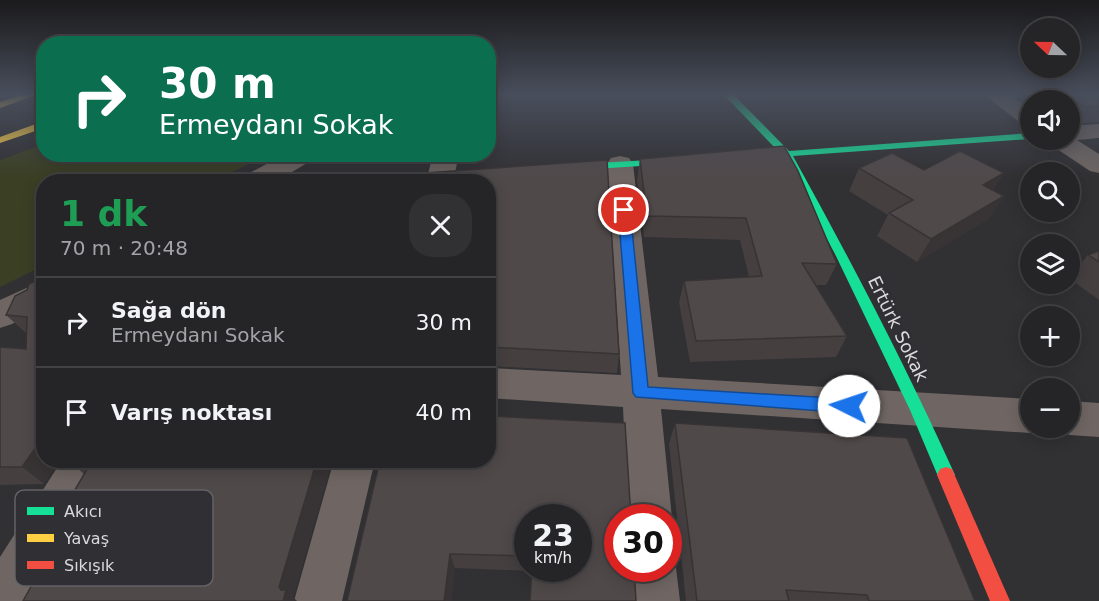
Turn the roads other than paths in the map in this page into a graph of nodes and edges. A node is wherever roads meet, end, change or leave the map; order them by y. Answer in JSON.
{"nodes":[{"id":1,"x":755,"y":122,"type":"edge"},
{"id":2,"x":36,"y":127,"type":"edge"},
{"id":3,"x":1099,"y":131,"type":"edge"},
{"id":4,"x":1080,"y":132,"type":"edge"},
{"id":5,"x":1020,"y":137,"type":"edge"},
{"id":6,"x":0,"y":141,"type":"edge"},
{"id":7,"x":1076,"y":150,"type":"edge"},
{"id":8,"x":787,"y":155,"type":"junction"},
{"id":9,"x":727,"y":158,"type":"edge"},
{"id":10,"x":692,"y":160,"type":"edge"},
{"id":11,"x":290,"y":162,"type":"edge"},
{"id":12,"x":620,"y":164,"type":"junction"},
{"id":13,"x":1099,"y":165,"type":"edge"},
{"id":14,"x":548,"y":169,"type":"edge"},
{"id":15,"x":269,"y":174,"type":"edge"},
{"id":16,"x":36,"y":296,"type":"edge"},
{"id":17,"x":0,"y":315,"type":"edge"},
{"id":18,"x":496,"y":383,"type":"edge"},
{"id":19,"x":641,"y":393,"type":"junction"},
{"id":20,"x":918,"y":410,"type":"junction"},
{"id":21,"x":1020,"y":415,"type":"edge"},
{"id":22,"x":1080,"y":419,"type":"edge"},
{"id":23,"x":1099,"y":420,"type":"edge"},
{"id":24,"x":80,"y":468,"type":"edge"},
{"id":25,"x":353,"y":468,"type":"edge"},
{"id":26,"x":67,"y":490,"type":"edge"},
{"id":27,"x":649,"y":504,"type":"edge"},
{"id":28,"x":15,"y":576,"type":"edge"},
{"id":29,"x":654,"y":582,"type":"edge"},
{"id":30,"x":0,"y":601,"type":"edge"},
{"id":31,"x":318,"y":601,"type":"edge"},
{"id":32,"x":656,"y":601,"type":"edge"},
{"id":33,"x":1000,"y":601,"type":"edge"}],
"edges":[{"from":1,"to":8,"type":"main road","name":"Ertürk Sokak"},
{"from":2,"to":6,"type":"main road"},
{"from":3,"to":4,"type":"street"},
{"from":5,"to":8,"type":"main road"},
{"from":7,"to":13,"type":"street"},
{"from":8,"to":9,"type":"main road"},
{"from":8,"to":20,"type":"main road","name":"Ertürk Sokak"},
{"from":10,"to":12,"type":"main road"},
{"from":11,"to":15,"type":"street"},
{"from":12,"to":14,"type":"main road"},
{"from":12,"to":19,"type":"street"},
{"from":16,"to":17,"type":"street"},
{"from":18,"to":19,"type":"street"},
{"from":19,"to":20,"type":"street"},
{"from":19,"to":27,"type":"street"},
{"from":20,"to":21,"type":"street"},
{"from":20,"to":33,"type":"main road","name":"Ertürk Sokak"},
{"from":22,"to":23,"type":"street"},
{"from":24,"to":26,"type":"street"},
{"from":25,"to":31,"type":"street"},
{"from":28,"to":30,"type":"street"},
{"from":29,"to":32,"type":"street"}]}
